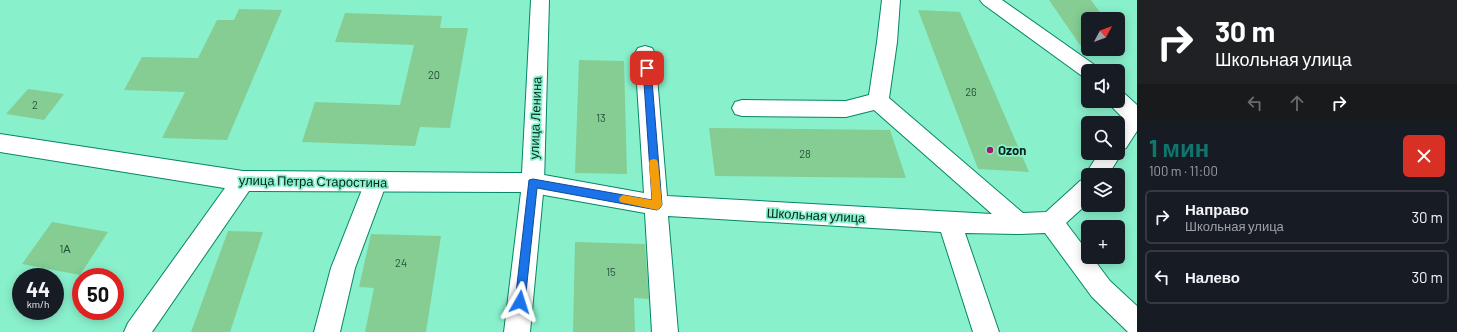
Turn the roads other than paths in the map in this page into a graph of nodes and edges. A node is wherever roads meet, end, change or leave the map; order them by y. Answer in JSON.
{"nodes":[{"id":1,"x":540,"y":0,"type":"edge"},
{"id":2,"x":891,"y":0,"type":"edge"},
{"id":3,"x":990,"y":0,"type":"edge"},
{"id":4,"x":646,"y":53,"type":"dead end"},
{"id":5,"x":1081,"y":65,"type":"edge"},
{"id":6,"x":878,"y":101,"type":"junction"},
{"id":7,"x":1125,"y":106,"type":"edge"},
{"id":8,"x":742,"y":108,"type":"dead end"},
{"id":9,"x":1136,"y":116,"type":"edge"},
{"id":10,"x":1125,"y":132,"type":"edge"},
{"id":11,"x":0,"y":143,"type":"edge"},
{"id":12,"x":243,"y":181,"type":"junction"},
{"id":13,"x":376,"y":182,"type":"junction"},
{"id":14,"x":533,"y":183,"type":"junction"},
{"id":15,"x":1081,"y":196,"type":"edge"},
{"id":16,"x":657,"y":205,"type":"junction"},
{"id":17,"x":1051,"y":222,"type":"junction"},
{"id":18,"x":950,"y":223,"type":"junction"},
{"id":19,"x":1020,"y":224,"type":"junction"},
{"id":20,"x":1137,"y":323,"type":"edge"},
{"id":21,"x":137,"y":332,"type":"edge"},
{"id":22,"x":327,"y":332,"type":"edge"},
{"id":23,"x":517,"y":332,"type":"edge"},
{"id":24,"x":665,"y":332,"type":"edge"},
{"id":25,"x":986,"y":332,"type":"edge"}],
"edges":[{"from":1,"to":14,"type":"street","name":"улица Ленина"},
{"from":2,"to":6,"type":"street"},
{"from":3,"to":5,"type":"street"},
{"from":4,"to":16,"type":"street"},
{"from":6,"to":8,"type":"street"},
{"from":6,"to":19,"type":"street"},
{"from":7,"to":9,"type":"street"},
{"from":9,"to":10,"type":"street"},
{"from":11,"to":12,"type":"street","name":"улица Петра Старостина"},
{"from":12,"to":13,"type":"street","name":"улица Петра Старостина"},
{"from":12,"to":21,"type":"street"},
{"from":13,"to":14,"type":"street","name":"улица Петра Старостина"},
{"from":13,"to":22,"type":"street"},
{"from":14,"to":16,"type":"street","name":"Школьная улица"},
{"from":14,"to":23,"type":"street","name":"улица Ленина"},
{"from":15,"to":17,"type":"street"},
{"from":16,"to":18,"type":"street","name":"Школьная улица"},
{"from":16,"to":24,"type":"street"},
{"from":17,"to":19,"type":"street","name":"Школьная улица"},
{"from":17,"to":20,"type":"street"},
{"from":18,"to":19,"type":"street","name":"Школьная улица"},
{"from":18,"to":25,"type":"street"}]}
